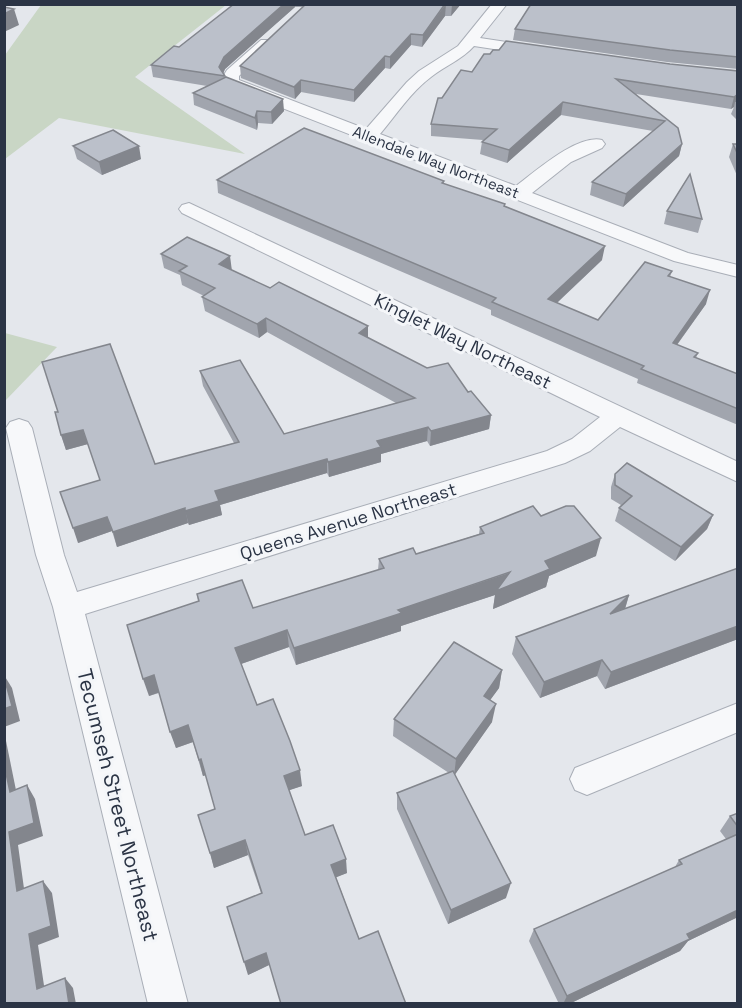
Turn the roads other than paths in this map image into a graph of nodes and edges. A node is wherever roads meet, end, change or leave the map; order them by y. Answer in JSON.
{"nodes":[{"id":1,"x":500,"y":4,"type":"edge"},
{"id":2,"x":275,"y":35,"type":"edge"},
{"id":3,"x":472,"y":41,"type":"junction"},
{"id":4,"x":551,"y":52,"type":"edge"},
{"id":5,"x":369,"y":136,"type":"junction"},
{"id":6,"x":596,"y":144,"type":"dead end"},
{"id":7,"x":518,"y":194,"type":"junction"},
{"id":8,"x":189,"y":209,"type":"dead end"},
{"id":9,"x":738,"y":271,"type":"edge"},
{"id":10,"x":618,"y":415,"type":"junction"},
{"id":11,"x":19,"y":428,"type":"dead end"},
{"id":12,"x":738,"y":473,"type":"edge"},
{"id":13,"x":68,"y":607,"type":"junction"},
{"id":14,"x":738,"y":717,"type":"edge"},
{"id":15,"x":587,"y":779,"type":"dead end"},
{"id":16,"x":168,"y":1004,"type":"edge"}],
"edges":[{"from":1,"to":3,"type":"street"},
{"from":2,"to":5,"type":"street","name":"Allendale Way Northeast"},
{"from":3,"to":4,"type":"street"},
{"from":3,"to":5,"type":"street"},
{"from":5,"to":7,"type":"street","name":"Allendale Way Northeast"},
{"from":6,"to":7,"type":"street"},
{"from":7,"to":9,"type":"street","name":"Allendale Way Northeast"},
{"from":8,"to":10,"type":"street","name":"Kinglet Way Northeast"},
{"from":10,"to":12,"type":"street","name":"Kinglet Way Northeast"},
{"from":10,"to":13,"type":"street","name":"Queens Avenue Northeast"},
{"from":11,"to":13,"type":"street","name":"Tecumseh Street Northeast"},
{"from":13,"to":16,"type":"street","name":"Tecumseh Street Northeast"},
{"from":14,"to":15,"type":"street"}]}
